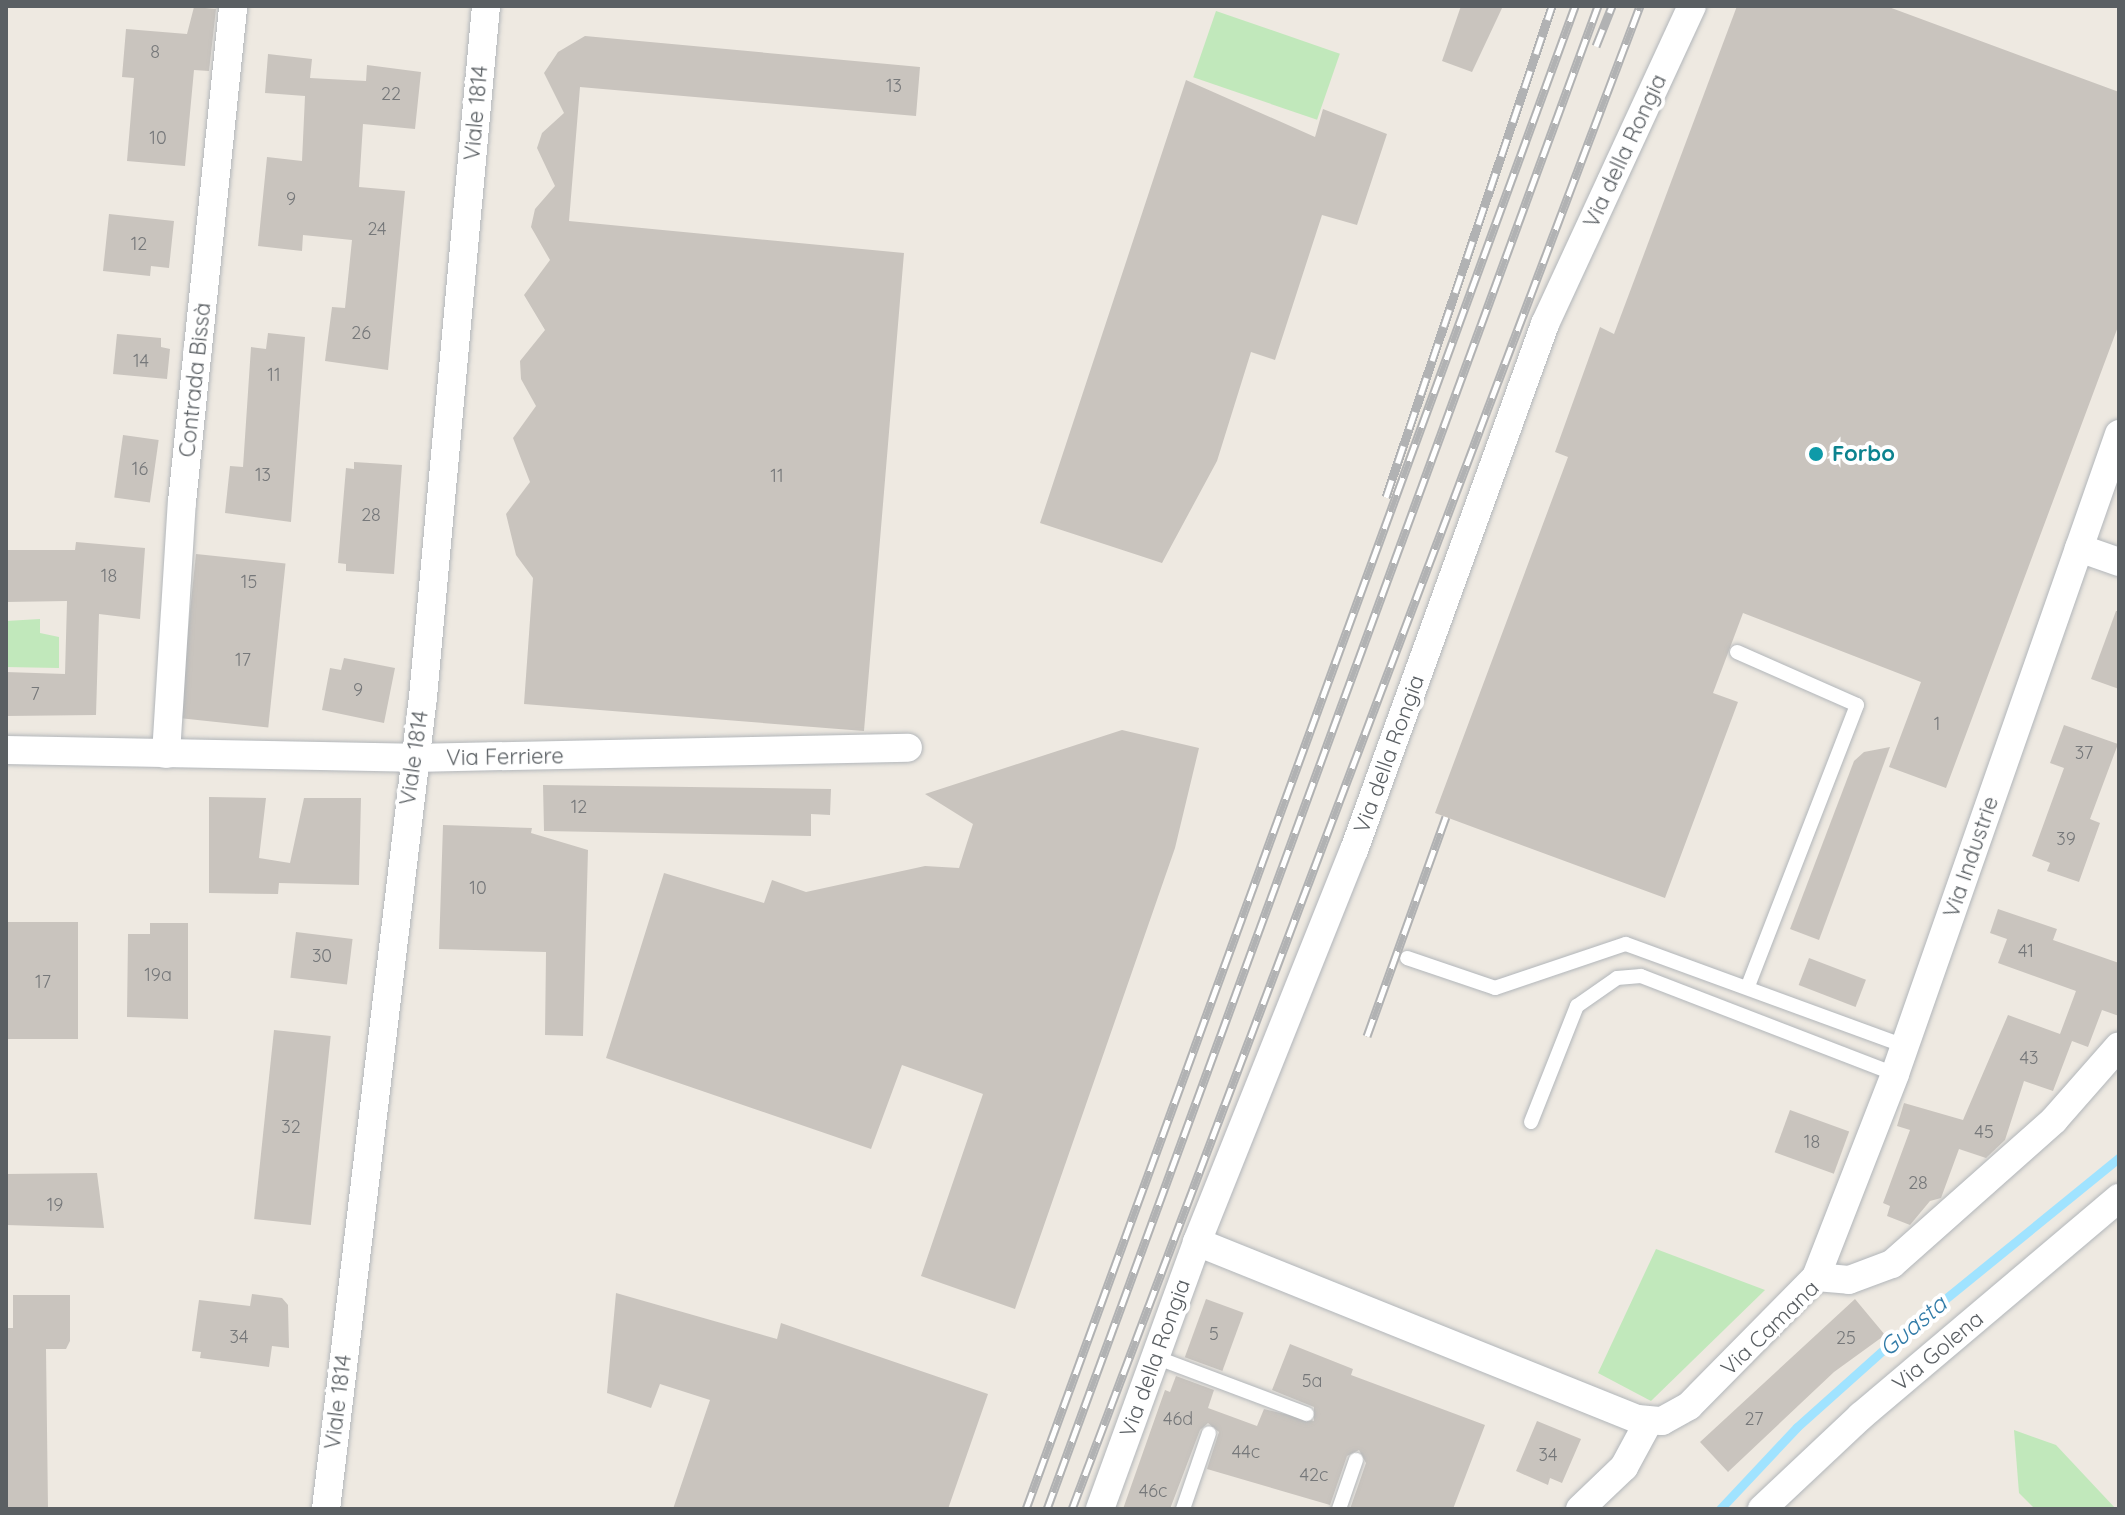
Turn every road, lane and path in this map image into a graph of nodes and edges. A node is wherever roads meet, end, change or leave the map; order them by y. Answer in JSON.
{"nodes":[{"id":1,"x":233,"y":6,"type":"edge"},
{"id":2,"x":486,"y":6,"type":"edge"},
{"id":3,"x":1692,"y":6,"type":"edge"},
{"id":4,"x":2119,"y":434,"type":"edge"},
{"id":5,"x":2079,"y":548,"type":"junction"},
{"id":6,"x":2119,"y":562,"type":"edge"},
{"id":7,"x":1737,"y":652,"type":"dead end"},
{"id":8,"x":908,"y":748,"type":"dead end"},
{"id":9,"x":6,"y":750,"type":"edge"},
{"id":10,"x":166,"y":754,"type":"junction"},
{"id":11,"x":413,"y":758,"type":"junction"},
{"id":12,"x":1407,"y":958,"type":"dead end"},
{"id":13,"x":1748,"y":986,"type":"junction"},
{"id":14,"x":1905,"y":1046,"type":"junction"},
{"id":15,"x":2119,"y":1046,"type":"edge"},
{"id":16,"x":1895,"y":1074,"type":"junction"},
{"id":17,"x":1531,"y":1122,"type":"dead end"},
{"id":18,"x":2119,"y":1198,"type":"edge"},
{"id":19,"x":1197,"y":1242,"type":"junction"},
{"id":20,"x":1816,"y":1277,"type":"junction"},
{"id":21,"x":1155,"y":1357,"type":"junction"},
{"id":22,"x":1307,"y":1414,"type":"dead end"},
{"id":23,"x":1649,"y":1421,"type":"junction"},
{"id":24,"x":1209,"y":1433,"type":"dead end"},
{"id":25,"x":1356,"y":1460,"type":"dead end"},
{"id":26,"x":326,"y":1509,"type":"edge"},
{"id":27,"x":1100,"y":1509,"type":"edge"},
{"id":28,"x":1183,"y":1509,"type":"edge"},
{"id":29,"x":1339,"y":1509,"type":"edge"},
{"id":30,"x":1580,"y":1509,"type":"edge"},
{"id":31,"x":1762,"y":1509,"type":"edge"}],
"edges":[{"from":1,"to":10,"type":"street","name":"Contrada Bissà"},
{"from":2,"to":11,"type":"street","name":"Viale 1814"},
{"from":3,"to":19,"type":"street","name":"Via della Rongia"},
{"from":4,"to":5,"type":"street","name":"Via Industrie"},
{"from":5,"to":6,"type":"street"},
{"from":5,"to":14,"type":"street","name":"Via Industrie"},
{"from":7,"to":13,"type":"lane"},
{"from":8,"to":11,"type":"street","name":"Via Ferriere"},
{"from":9,"to":10,"type":"street","name":"Via Ferriere"},
{"from":10,"to":11,"type":"street","name":"Via Ferriere"},
{"from":11,"to":26,"type":"street","name":"Viale 1814"},
{"from":12,"to":13,"type":"lane"},
{"from":13,"to":14,"type":"lane"},
{"from":14,"to":16,"type":"street","name":"Via Industrie"},
{"from":15,"to":20,"type":"street","name":"Via Camana"},
{"from":16,"to":17,"type":"lane"},
{"from":16,"to":20,"type":"street","name":"Via Industrie"},
{"from":18,"to":31,"type":"street","name":"Via Golena"},
{"from":19,"to":21,"type":"street","name":"Via della Rongia"},
{"from":19,"to":23,"type":"street"},
{"from":20,"to":23,"type":"street","name":"Via Camana"},
{"from":21,"to":22,"type":"lane"},
{"from":21,"to":27,"type":"street","name":"Via della Rongia"},
{"from":23,"to":30,"type":"street"},
{"from":24,"to":28,"type":"lane"},
{"from":25,"to":29,"type":"lane"}]}
